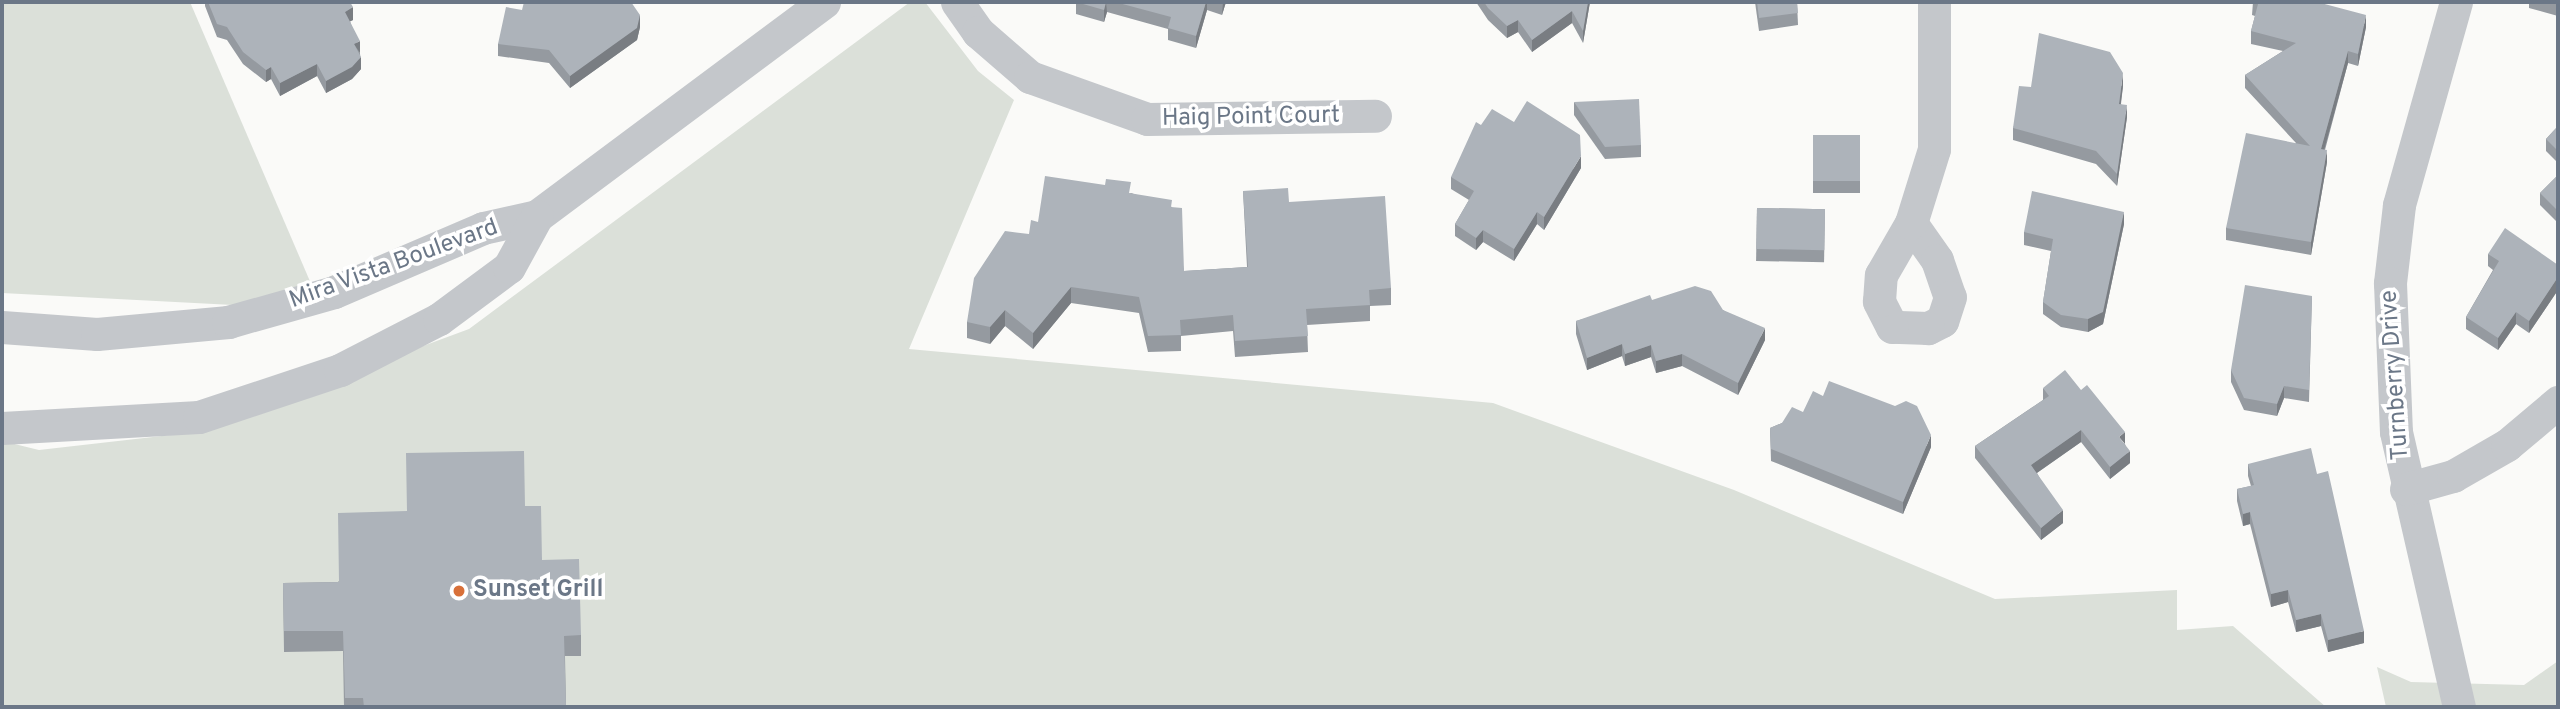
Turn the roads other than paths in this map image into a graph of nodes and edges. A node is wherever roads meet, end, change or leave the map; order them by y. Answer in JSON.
{"nodes":[{"id":1,"x":824,"y":2,"type":"edge"},
{"id":2,"x":957,"y":2,"type":"edge"},
{"id":3,"x":1934,"y":2,"type":"edge"},
{"id":4,"x":2456,"y":2,"type":"edge"},
{"id":5,"x":1375,"y":116,"type":"dead end"},
{"id":6,"x":537,"y":216,"type":"junction"},
{"id":7,"x":1911,"y":223,"type":"dead end"},
{"id":8,"x":2,"y":327,"type":"edge"},
{"id":9,"x":2558,"y":402,"type":"edge"},
{"id":10,"x":2,"y":428,"type":"edge"},
{"id":11,"x":2406,"y":489,"type":"junction"},
{"id":12,"x":2459,"y":707,"type":"edge"}],
"edges":[{"from":1,"to":6,"type":"street","name":"Mira Vista Boulevard"},
{"from":2,"to":5,"type":"street","name":"Haig Point Court"},
{"from":3,"to":7,"type":"street"},
{"from":4,"to":11,"type":"street","name":"Turnberry Drive"},
{"from":6,"to":8,"type":"street","name":"Mira Vista Boulevard"},
{"from":6,"to":10,"type":"street","name":"Mira Vista Boulevard"},
{"from":9,"to":11,"type":"street"},
{"from":11,"to":12,"type":"street","name":"Turnberry Drive"}]}
